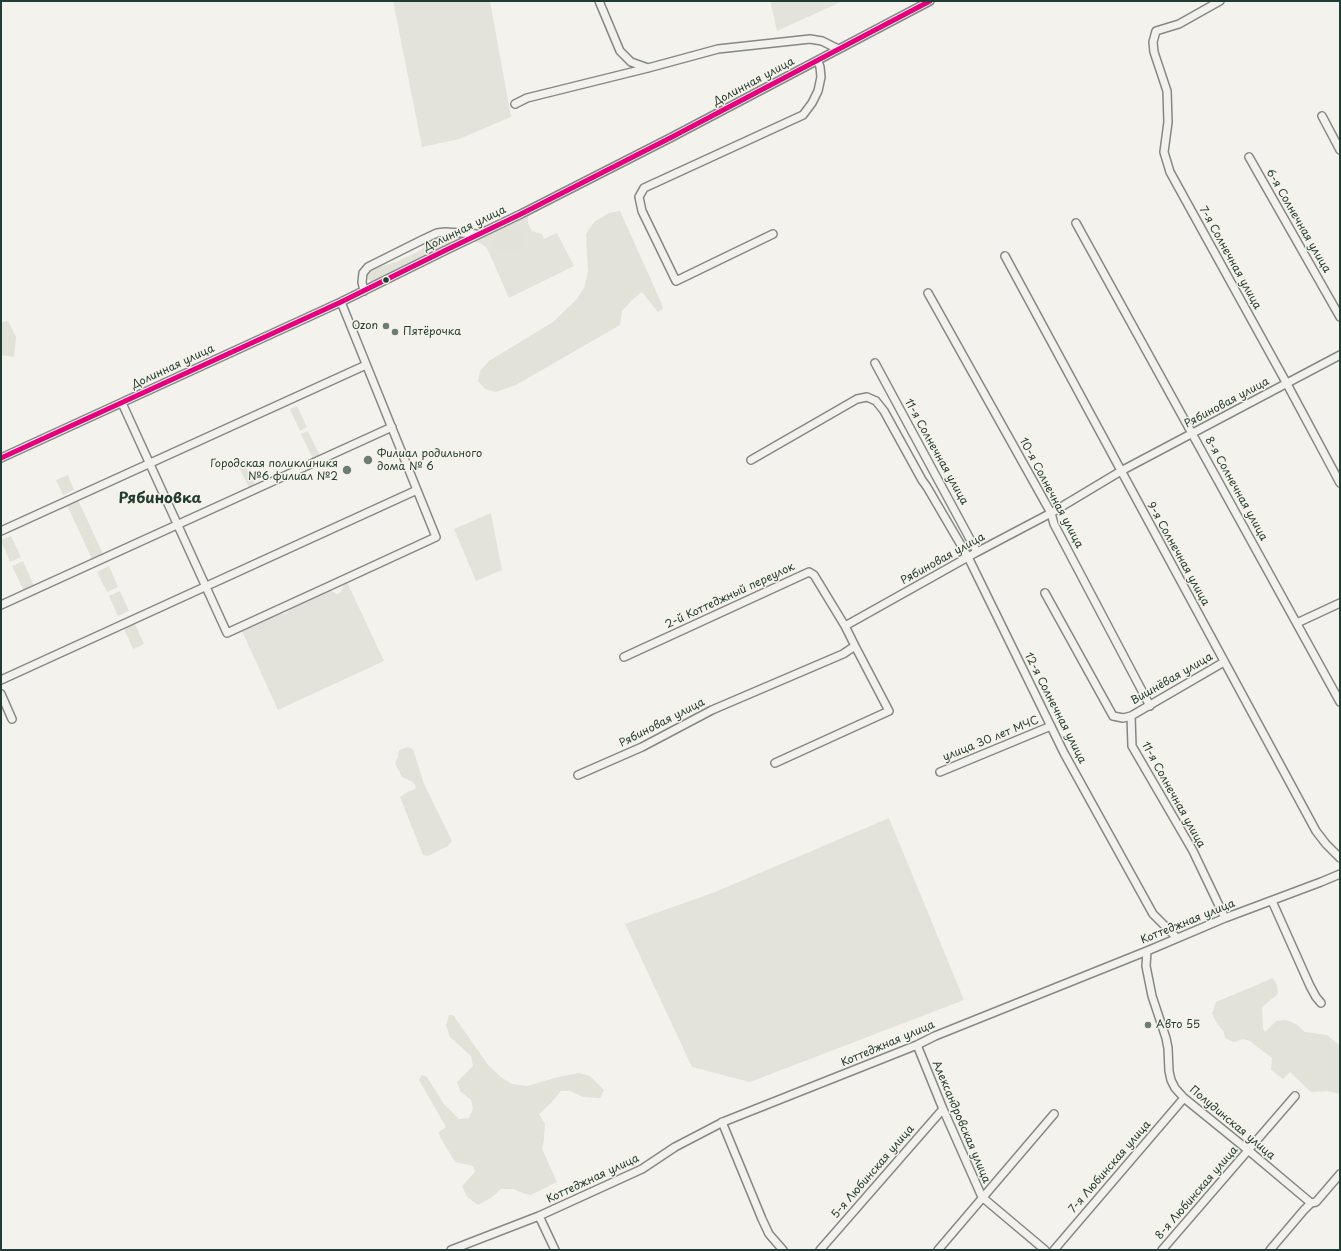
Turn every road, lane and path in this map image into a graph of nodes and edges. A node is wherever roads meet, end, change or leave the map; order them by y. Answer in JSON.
{"nodes":[{"id":1,"x":599,"y":1,"type":"edge"},
{"id":2,"x":930,"y":1,"type":"edge"},
{"id":3,"x":1220,"y":1,"type":"edge"},
{"id":4,"x":838,"y":49,"type":"junction"},
{"id":5,"x":818,"y":61,"type":"junction"},
{"id":6,"x":648,"y":68,"type":"junction"},
{"id":7,"x":515,"y":104,"type":"dead end"},
{"id":8,"x":1322,"y":116,"type":"dead end"},
{"id":9,"x":1340,"y":150,"type":"edge"},
{"id":10,"x":1249,"y":157,"type":"dead end"},
{"id":11,"x":1076,"y":223,"type":"dead end"},
{"id":12,"x":480,"y":234,"type":"junction"},
{"id":13,"x":773,"y":234,"type":"dead end"},
{"id":14,"x":1005,"y":256,"type":"dead end"},
{"id":15,"x":364,"y":291,"type":"junction"},
{"id":16,"x":928,"y":293,"type":"dead end"},
{"id":17,"x":341,"y":302,"type":"junction"},
{"id":18,"x":1340,"y":317,"type":"edge"},
{"id":19,"x":1340,"y":355,"type":"edge"},
{"id":20,"x":874,"y":363,"type":"dead end"},
{"id":21,"x":366,"y":365,"type":"junction"},
{"id":22,"x":1287,"y":384,"type":"junction"},
{"id":23,"x":122,"y":403,"type":"junction"},
{"id":24,"x":392,"y":427,"type":"junction"},
{"id":25,"x":1193,"y":434,"type":"junction"},
{"id":26,"x":1,"y":458,"type":"edge"},
{"id":27,"x":751,"y":460,"type":"dead end"},
{"id":28,"x":150,"y":464,"type":"junction"},
{"id":29,"x":1121,"y":471,"type":"junction"},
{"id":30,"x":1340,"y":482,"type":"edge"},
{"id":31,"x":417,"y":490,"type":"junction"},
{"id":32,"x":1051,"y":513,"type":"junction"},
{"id":33,"x":178,"y":525,"type":"junction"},
{"id":34,"x":1,"y":531,"type":"edge"},
{"id":35,"x":977,"y":552,"type":"junction"},
{"id":36,"x":968,"y":557,"type":"junction"},
{"id":37,"x":206,"y":587,"type":"junction"},
{"id":38,"x":1045,"y":593,"type":"dead end"},
{"id":39,"x":1340,"y":603,"type":"edge"},
{"id":40,"x":1,"y":605,"type":"edge"},
{"id":41,"x":1297,"y":624,"type":"junction"},
{"id":42,"x":845,"y":626,"type":"junction"},
{"id":43,"x":855,"y":646,"type":"junction"},
{"id":44,"x":624,"y":657,"type":"dead end"},
{"id":45,"x":1224,"y":662,"type":"junction"},
{"id":46,"x":1,"y":680,"type":"edge"},
{"id":47,"x":1,"y":694,"type":"edge"},
{"id":48,"x":1340,"y":702,"type":"edge"},
{"id":49,"x":1150,"y":706,"type":"junction"},
{"id":50,"x":1131,"y":716,"type":"junction"},
{"id":51,"x":12,"y":719,"type":"dead end"},
{"id":52,"x":1051,"y":726,"type":"junction"},
{"id":53,"x":775,"y":763,"type":"dead end"},
{"id":54,"x":940,"y":772,"type":"dead end"},
{"id":55,"x":578,"y":775,"type":"dead end"},
{"id":56,"x":1340,"y":858,"type":"edge"},
{"id":57,"x":1340,"y":874,"type":"edge"},
{"id":58,"x":1272,"y":901,"type":"junction"},
{"id":59,"x":1226,"y":918,"type":"junction"},
{"id":60,"x":1177,"y":938,"type":"junction"},
{"id":61,"x":1146,"y":951,"type":"junction"},
{"id":62,"x":1322,"y":1003,"type":"dead end"},
{"id":63,"x":917,"y":1045,"type":"junction"},
{"id":64,"x":1295,"y":1096,"type":"dead end"},
{"id":65,"x":1184,"y":1098,"type":"junction"},
{"id":66,"x":943,"y":1109,"type":"junction"},
{"id":67,"x":1054,"y":1114,"type":"dead end"},
{"id":68,"x":722,"y":1122,"type":"junction"},
{"id":69,"x":1248,"y":1150,"type":"junction"},
{"id":70,"x":1340,"y":1174,"type":"edge"},
{"id":71,"x":982,"y":1197,"type":"junction"},
{"id":72,"x":1311,"y":1204,"type":"junction"},
{"id":73,"x":540,"y":1216,"type":"junction"},
{"id":74,"x":451,"y":1250,"type":"edge"},
{"id":75,"x":555,"y":1250,"type":"edge"},
{"id":76,"x":783,"y":1250,"type":"edge"},
{"id":77,"x":820,"y":1250,"type":"edge"},
{"id":78,"x":938,"y":1250,"type":"edge"},
{"id":79,"x":1045,"y":1250,"type":"edge"},
{"id":80,"x":1054,"y":1250,"type":"edge"},
{"id":81,"x":1162,"y":1250,"type":"edge"},
{"id":82,"x":1270,"y":1250,"type":"edge"}],
"edges":[{"from":1,"to":6,"type":"street"},
{"from":2,"to":4,"type":"street","name":"Долинная улица"},
{"from":3,"to":22,"type":"street","name":"7-я Солнечная улица"},
{"from":4,"to":5,"type":"street","name":"Долинная улица"},
{"from":4,"to":6,"type":"street"},
{"from":5,"to":12,"type":"street","name":"Долинная улица"},
{"from":5,"to":13,"type":"street"},
{"from":6,"to":7,"type":"street"},
{"from":8,"to":9,"type":"street"},
{"from":10,"to":18,"type":"street","name":"6-я Солнечная улица"},
{"from":11,"to":25,"type":"street","name":"8-я Солнечная улица"},
{"from":12,"to":15,"type":"street","name":"Долинная улица"},
{"from":12,"to":15,"type":"street"},
{"from":14,"to":29,"type":"street","name":"9-я Солнечная улица"},
{"from":15,"to":17,"type":"street","name":"Долинная улица"},
{"from":16,"to":32,"type":"street","name":"10-я Солнечная улица"},
{"from":17,"to":21,"type":"street"},
{"from":17,"to":23,"type":"street","name":"Долинная улица"},
{"from":19,"to":22,"type":"street","name":"Рябиновая улица"},
{"from":20,"to":35,"type":"street","name":"11-я Солнечная улица"},
{"from":21,"to":24,"type":"street"},
{"from":21,"to":28,"type":"street"},
{"from":22,"to":25,"type":"street","name":"Рябиновая улица"},
{"from":22,"to":30,"type":"street","name":"7-я Солнечная улица"},
{"from":23,"to":26,"type":"street","name":"Долинная улица"},
{"from":23,"to":28,"type":"street"},
{"from":24,"to":31,"type":"street"},
{"from":24,"to":33,"type":"street"},
{"from":25,"to":29,"type":"street","name":"Рябиновая улица"},
{"from":25,"to":41,"type":"street","name":"8-я Солнечная улица"},
{"from":27,"to":36,"type":"street","name":"12-я Солнечная улица"},
{"from":28,"to":33,"type":"street"},
{"from":28,"to":34,"type":"street"},
{"from":29,"to":32,"type":"street","name":"Рябиновая улица"},
{"from":29,"to":45,"type":"street","name":"9-я Солнечная улица"},
{"from":31,"to":37,"type":"street"},
{"from":31,"to":37,"type":"street"},
{"from":32,"to":35,"type":"street","name":"Рябиновая улица"},
{"from":32,"to":49,"type":"street","name":"10-я Солнечная улица"},
{"from":33,"to":37,"type":"street"},
{"from":33,"to":40,"type":"street"},
{"from":35,"to":36,"type":"street","name":"Рябиновая улица"},
{"from":36,"to":42,"type":"street","name":"Рябиновая улица"},
{"from":36,"to":52,"type":"street","name":"12-я Солнечная улица"},
{"from":37,"to":46,"type":"street"},
{"from":38,"to":50,"type":"street"},
{"from":39,"to":41,"type":"street"},
{"from":41,"to":48,"type":"street","name":"8-я Солнечная улица"},
{"from":42,"to":43,"type":"street"},
{"from":42,"to":44,"type":"street","name":"2-й Коттеджный переулок"},
{"from":43,"to":53,"type":"street"},
{"from":43,"to":55,"type":"street","name":"Рябиновая улица"},
{"from":45,"to":49,"type":"street","name":"Вишнёвая улица"},
{"from":45,"to":56,"type":"street","name":"9-я Солнечная улица"},
{"from":47,"to":51,"type":"street"},
{"from":49,"to":50,"type":"street","name":"Вишнёвая улица"},
{"from":50,"to":59,"type":"street","name":"11-я Солнечная улица"},
{"from":52,"to":54,"type":"street","name":"улица 30 лет МЧС"},
{"from":52,"to":60,"type":"street","name":"12-я Солнечная улица"},
{"from":57,"to":58,"type":"street","name":"Коттеджная улица"},
{"from":58,"to":59,"type":"street","name":"Коттеджная улица"},
{"from":58,"to":62,"type":"street"},
{"from":59,"to":60,"type":"street","name":"Коттеджная улица"},
{"from":60,"to":61,"type":"street","name":"Коттеджная улица"},
{"from":61,"to":63,"type":"street","name":"Коттеджная улица"},
{"from":61,"to":65,"type":"street","name":"Полудинская улица"},
{"from":63,"to":66,"type":"street","name":"Александровская улица"},
{"from":63,"to":68,"type":"street","name":"Коттеджная улица"},
{"from":64,"to":69,"type":"street","name":"8-я Любинская улица"},
{"from":65,"to":69,"type":"street","name":"Полудинская улица"},
{"from":65,"to":80,"type":"street","name":"7-я Любинская улица"},
{"from":66,"to":71,"type":"street","name":"Александровская улица"},
{"from":66,"to":77,"type":"street","name":"5-я Любинская улица"},
{"from":67,"to":71,"type":"street"},
{"from":68,"to":73,"type":"street","name":"Коттеджная улица"},
{"from":68,"to":76,"type":"street"},
{"from":69,"to":72,"type":"street","name":"Полудинская улица"},
{"from":69,"to":81,"type":"street","name":"8-я Любинская улица"},
{"from":70,"to":72,"type":"street"},
{"from":71,"to":78,"type":"street"},
{"from":71,"to":79,"type":"street","name":"Александровская улица"},
{"from":72,"to":82,"type":"street"},
{"from":73,"to":74,"type":"street","name":"Коттеджная улица"},
{"from":73,"to":75,"type":"street"}]}
